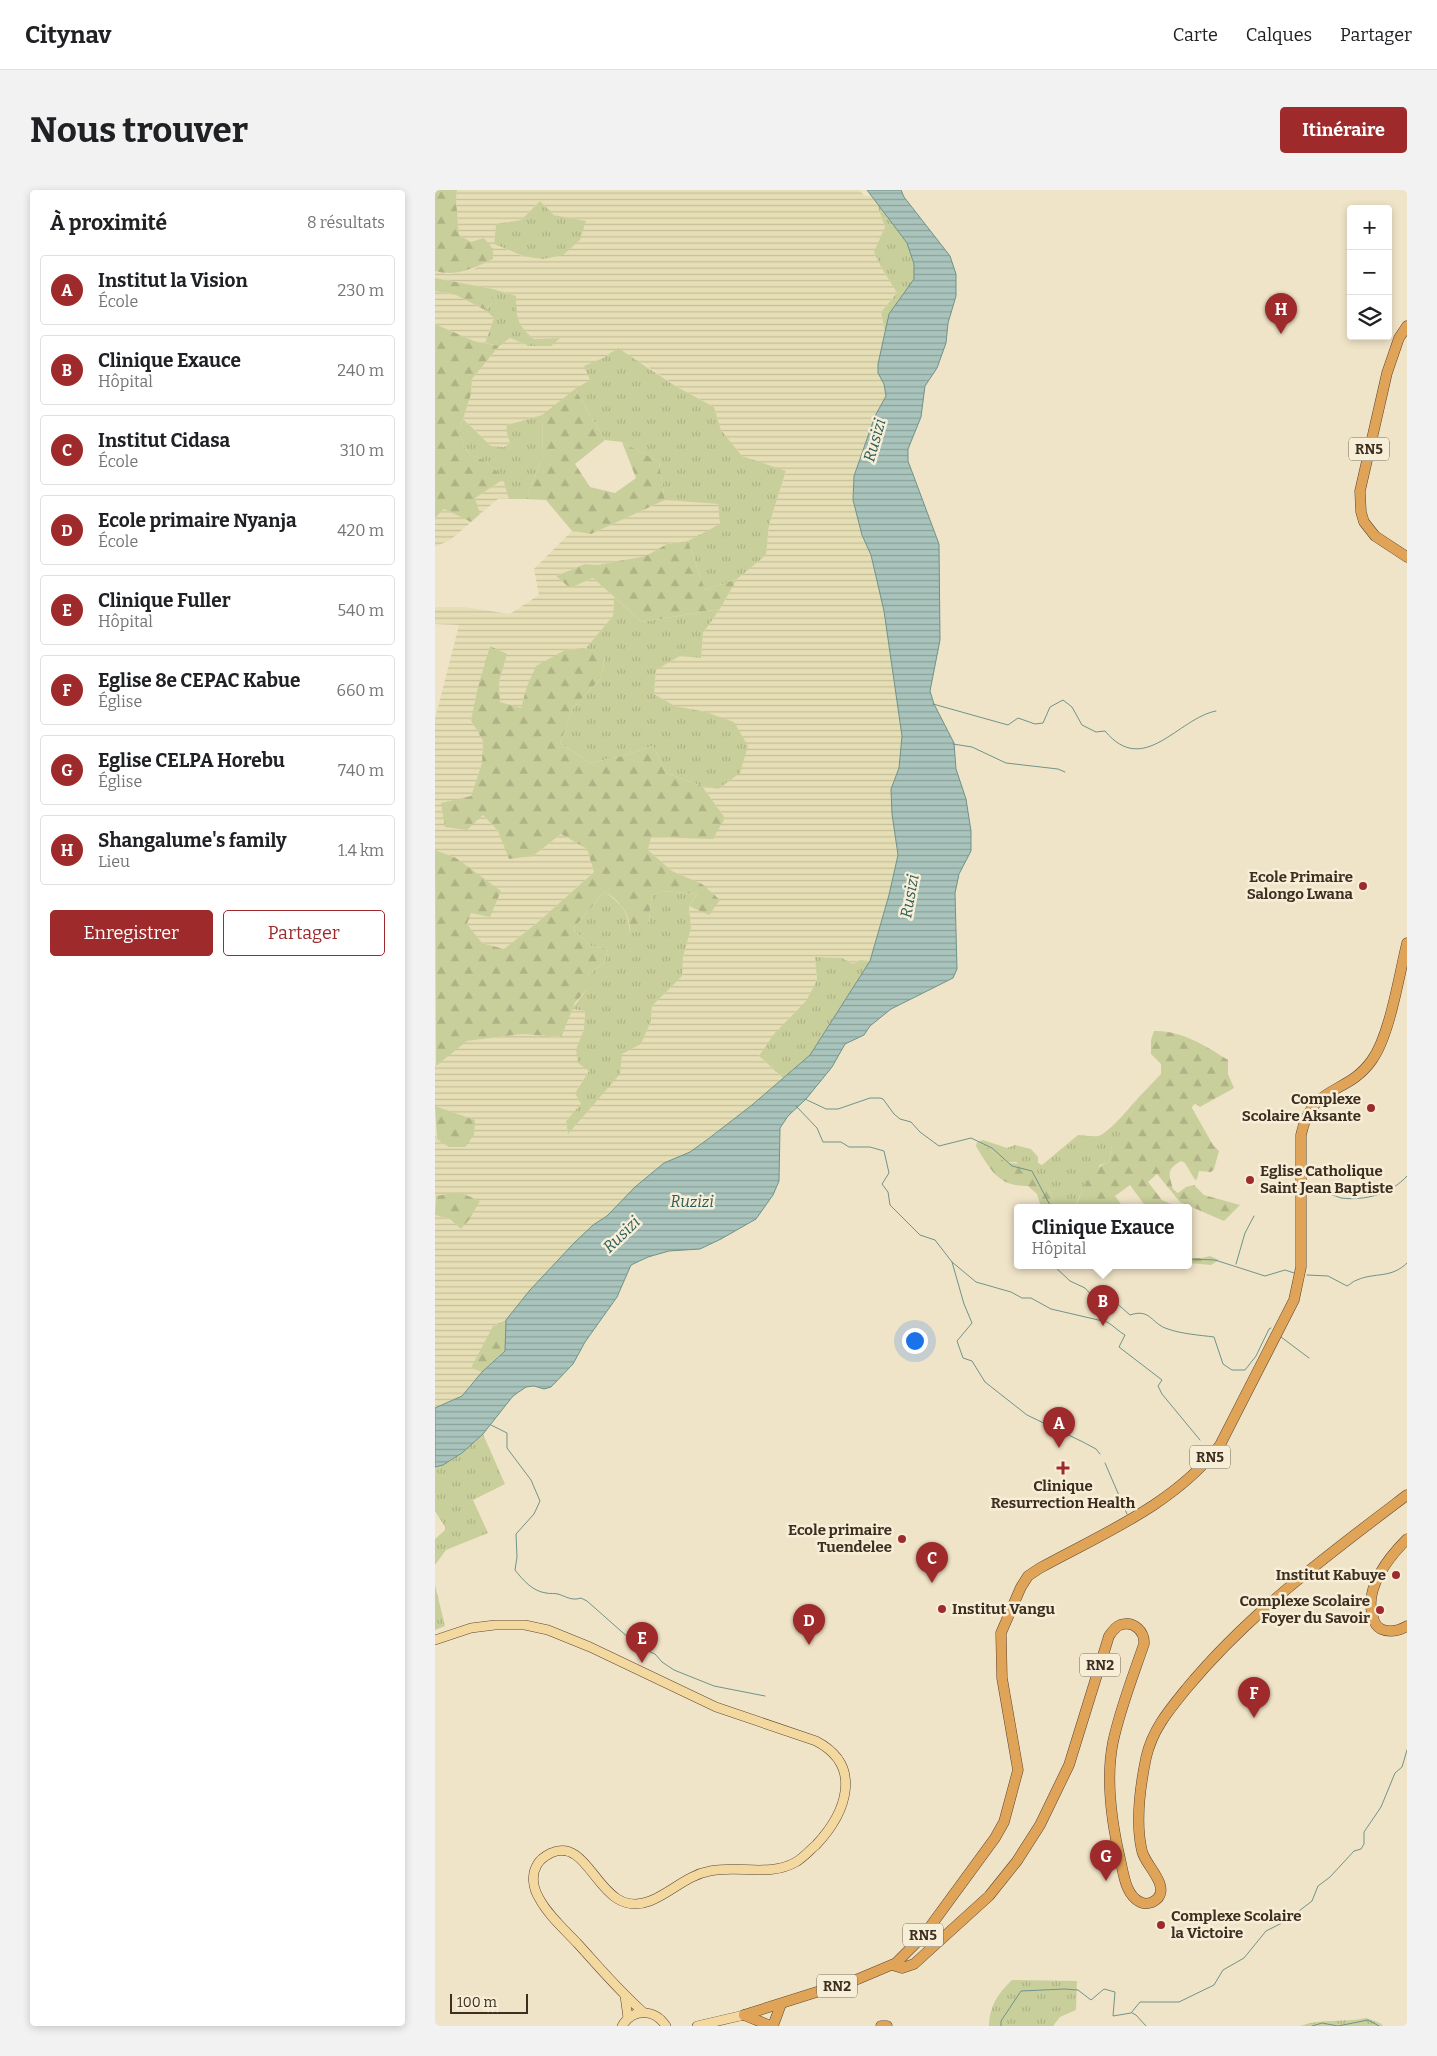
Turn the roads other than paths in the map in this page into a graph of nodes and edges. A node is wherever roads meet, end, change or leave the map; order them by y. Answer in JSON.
{"nodes":[{"id":1,"x":1407,"y":326,"type":"edge"},
{"id":2,"x":1407,"y":556,"type":"edge"},
{"id":3,"x":1407,"y":943,"type":"edge"},
{"id":4,"x":1407,"y":1495,"type":"edge"},
{"id":5,"x":1407,"y":1539,"type":"edge"},
{"id":6,"x":1407,"y":1626,"type":"edge"},
{"id":7,"x":435,"y":1640,"type":"edge"},
{"id":8,"x":892,"y":1965,"type":"junction"},
{"id":9,"x":625,"y":1996,"type":"junction"},
{"id":10,"x":781,"y":2004,"type":"junction"},
{"id":11,"x":643,"y":2012,"type":"junction"},
{"id":12,"x":744,"y":2015,"type":"junction"},
{"id":13,"x":625,"y":2022,"type":"edge"},
{"id":14,"x":666,"y":2026,"type":"edge"},
{"id":15,"x":697,"y":2026,"type":"edge"},
{"id":16,"x":772,"y":2026,"type":"edge"},
{"id":17,"x":881,"y":2026,"type":"edge"},
{"id":18,"x":887,"y":2026,"type":"edge"}],
"edges":[{"from":1,"to":2,"type":"highway","number":"RN5"},
{"from":3,"to":8,"type":"highway","number":"RN5"},
{"from":4,"to":8,"type":"highway","number":"RN2"},
{"from":5,"to":6,"type":"highway"},
{"from":7,"to":9,"type":"main road"},
{"from":8,"to":10,"type":"highway","number":"RN2"},
{"from":9,"to":11,"type":"main road"},
{"from":9,"to":13,"type":"main road"},
{"from":10,"to":12,"type":"highway","number":"RN2"},
{"from":10,"to":16,"type":"highway"},
{"from":11,"to":13,"type":"main road"},
{"from":11,"to":14,"type":"main road"},
{"from":12,"to":15,"type":"main road"},
{"from":12,"to":16,"type":"highway"},
{"from":17,"to":18,"type":"highway"}]}
